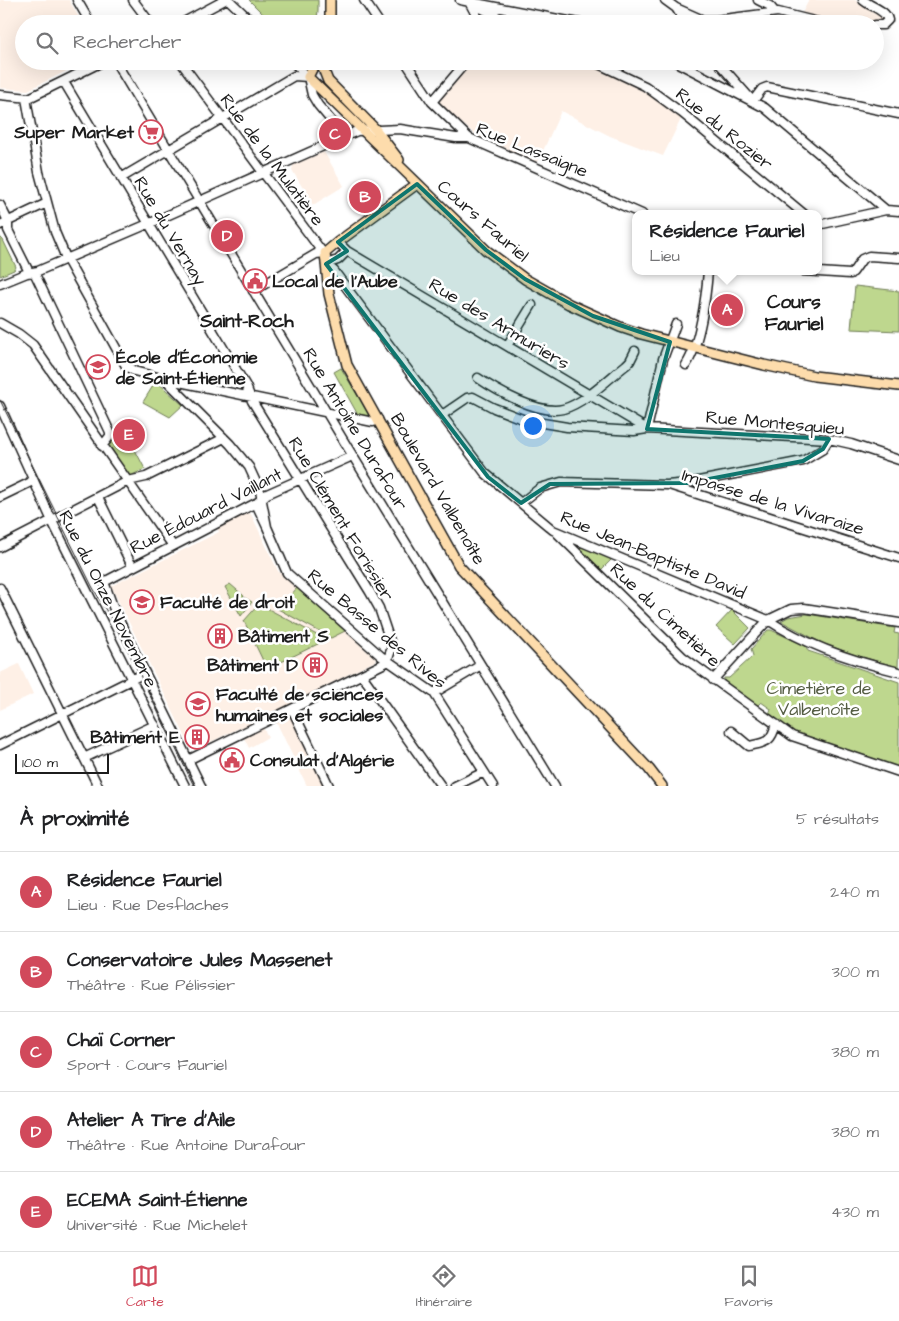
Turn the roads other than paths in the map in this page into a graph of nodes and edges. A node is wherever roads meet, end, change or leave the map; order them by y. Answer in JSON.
{"nodes":[{"id":1,"x":77,"y":0,"type":"edge"},
{"id":2,"x":133,"y":0,"type":"edge"},
{"id":3,"x":225,"y":0,"type":"edge"},
{"id":4,"x":229,"y":0,"type":"edge"},
{"id":5,"x":330,"y":0,"type":"edge"},
{"id":6,"x":364,"y":0,"type":"edge"},
{"id":7,"x":460,"y":0,"type":"edge"},
{"id":8,"x":665,"y":0,"type":"edge"},
{"id":9,"x":758,"y":0,"type":"edge"},
{"id":10,"x":864,"y":0,"type":"edge"},
{"id":11,"x":469,"y":1,"type":"edge"},
{"id":12,"x":676,"y":8,"type":"junction"},
{"id":13,"x":775,"y":12,"type":"junction"},
{"id":14,"x":86,"y":15,"type":"edge"},
{"id":15,"x":144,"y":15,"type":"edge"},
{"id":16,"x":197,"y":15,"type":"edge"},
{"id":17,"x":245,"y":15,"type":"edge"},
{"id":18,"x":330,"y":15,"type":"edge"},
{"id":19,"x":374,"y":15,"type":"edge"},
{"id":20,"x":476,"y":15,"type":"edge"},
{"id":21,"x":496,"y":15,"type":"edge"},
{"id":22,"x":539,"y":15,"type":"edge"},
{"id":23,"x":680,"y":15,"type":"edge"},
{"id":24,"x":692,"y":15,"type":"edge"},
{"id":25,"x":753,"y":15,"type":"edge"},
{"id":26,"x":788,"y":15,"type":"edge"},
{"id":27,"x":884,"y":24,"type":"edge"},
{"id":28,"x":85,"y":70,"type":"edge"},
{"id":29,"x":120,"y":70,"type":"edge"},
{"id":30,"x":187,"y":70,"type":"edge"},
{"id":31,"x":302,"y":70,"type":"edge"},
{"id":32,"x":312,"y":70,"type":"edge"},
{"id":33,"x":322,"y":70,"type":"edge"},
{"id":34,"x":411,"y":70,"type":"edge"},
{"id":35,"x":459,"y":70,"type":"edge"},
{"id":36,"x":611,"y":70,"type":"edge"},
{"id":37,"x":692,"y":70,"type":"edge"},
{"id":38,"x":725,"y":70,"type":"edge"},
{"id":39,"x":308,"y":76,"type":"junction"},
{"id":40,"x":64,"y":82,"type":"junction"},
{"id":41,"x":0,"y":95,"type":"edge"},
{"id":42,"x":28,"y":98,"type":"junction"},
{"id":43,"x":753,"y":101,"type":"junction"},
{"id":44,"x":432,"y":102,"type":"junction"},
{"id":45,"x":899,"y":114,"type":"edge"},
{"id":46,"x":223,"y":118,"type":"junction"},
{"id":47,"x":362,"y":130,"type":"junction"},
{"id":48,"x":376,"y":130,"type":"junction"},
{"id":49,"x":346,"y":137,"type":"junction"},
{"id":50,"x":469,"y":138,"type":"junction"},
{"id":51,"x":169,"y":150,"type":"junction"},
{"id":52,"x":263,"y":174,"type":"junction"},
{"id":53,"x":121,"y":178,"type":"junction"},
{"id":54,"x":417,"y":184,"type":"junction"},
{"id":55,"x":199,"y":201,"type":"junction"},
{"id":56,"x":47,"y":203,"type":"junction"},
{"id":57,"x":0,"y":205,"type":"edge"},
{"id":58,"x":633,"y":210,"type":"edge"},
{"id":59,"x":799,"y":210,"type":"edge"},
{"id":60,"x":886,"y":210,"type":"junction"},
{"id":61,"x":899,"y":211,"type":"edge"},
{"id":62,"x":4,"y":223,"type":"edge"},
{"id":63,"x":149,"y":223,"type":"junction"},
{"id":64,"x":822,"y":224,"type":"edge"},
{"id":65,"x":338,"y":242,"type":"junction"},
{"id":66,"x":347,"y":251,"type":"junction"},
{"id":67,"x":324,"y":253,"type":"junction"},
{"id":68,"x":66,"y":258,"type":"junction"},
{"id":69,"x":899,"y":258,"type":"edge"},
{"id":70,"x":326,"y":264,"type":"junction"},
{"id":71,"x":32,"y":272,"type":"junction"},
{"id":72,"x":822,"y":272,"type":"edge"},
{"id":73,"x":709,"y":275,"type":"edge"},
{"id":74,"x":0,"y":284,"type":"edge"},
{"id":75,"x":253,"y":291,"type":"junction"},
{"id":76,"x":532,"y":305,"type":"dead end"},
{"id":77,"x":0,"y":323,"type":"edge"},
{"id":78,"x":676,"y":324,"type":"dead end"},
{"id":79,"x":670,"y":342,"type":"junction"},
{"id":80,"x":507,"y":346,"type":"junction"},
{"id":81,"x":694,"y":348,"type":"junction"},
{"id":82,"x":635,"y":351,"type":"dead end"},
{"id":83,"x":686,"y":365,"type":"dead end"},
{"id":84,"x":478,"y":378,"type":"dead end"},
{"id":85,"x":165,"y":379,"type":"junction"},
{"id":86,"x":899,"y":386,"type":"edge"},
{"id":87,"x":589,"y":395,"type":"junction"},
{"id":88,"x":250,"y":396,"type":"junction"},
{"id":89,"x":0,"y":406,"type":"edge"},
{"id":90,"x":326,"y":412,"type":"junction"},
{"id":91,"x":441,"y":414,"type":"junction"},
{"id":92,"x":378,"y":419,"type":"junction"},
{"id":93,"x":647,"y":429,"type":"junction"},
{"id":94,"x":224,"y":438,"type":"junction"},
{"id":95,"x":829,"y":439,"type":"junction"},
{"id":96,"x":102,"y":446,"type":"junction"},
{"id":97,"x":351,"y":453,"type":"junction"},
{"id":98,"x":899,"y":460,"type":"edge"},
{"id":99,"x":301,"y":479,"type":"junction"},
{"id":100,"x":33,"y":481,"type":"junction"},
{"id":101,"x":128,"y":481,"type":"junction"},
{"id":102,"x":667,"y":485,"type":"junction"},
{"id":103,"x":0,"y":497,"type":"edge"},
{"id":104,"x":98,"y":498,"type":"junction"},
{"id":105,"x":260,"y":500,"type":"junction"},
{"id":106,"x":520,"y":503,"type":"junction"},
{"id":107,"x":52,"y":521,"type":"junction"},
{"id":108,"x":553,"y":530,"type":"junction"},
{"id":109,"x":172,"y":546,"type":"junction"},
{"id":110,"x":0,"y":547,"type":"edge"},
{"id":111,"x":899,"y":558,"type":"edge"},
{"id":112,"x":132,"y":566,"type":"junction"},
{"id":113,"x":104,"y":584,"type":"joint"},
{"id":114,"x":0,"y":588,"type":"edge"},
{"id":115,"x":768,"y":620,"type":"junction"},
{"id":116,"x":899,"y":623,"type":"edge"},
{"id":117,"x":387,"y":662,"type":"junction"},
{"id":118,"x":481,"y":665,"type":"junction"},
{"id":119,"x":899,"y":672,"type":"edge"},
{"id":120,"x":145,"y":673,"type":"junction"},
{"id":121,"x":362,"y":675,"type":"junction"},
{"id":122,"x":132,"y":679,"type":"junction"},
{"id":123,"x":713,"y":680,"type":"junction"},
{"id":124,"x":434,"y":693,"type":"junction"},
{"id":125,"x":292,"y":709,"type":"junction"},
{"id":126,"x":62,"y":713,"type":"junction"},
{"id":127,"x":776,"y":724,"type":"junction"},
{"id":128,"x":155,"y":725,"type":"junction"},
{"id":129,"x":731,"y":732,"type":"dead end"},
{"id":130,"x":0,"y":745,"type":"edge"},
{"id":131,"x":84,"y":758,"type":"junction"},
{"id":132,"x":188,"y":760,"type":"junction"},
{"id":133,"x":484,"y":772,"type":"junction"},
{"id":134,"x":899,"y":772,"type":"edge"},
{"id":135,"x":98,"y":786,"type":"edge"},
{"id":136,"x":185,"y":786,"type":"edge"},
{"id":137,"x":200,"y":786,"type":"edge"},
{"id":138,"x":328,"y":786,"type":"edge"},
{"id":139,"x":442,"y":786,"type":"edge"},
{"id":140,"x":455,"y":786,"type":"edge"},
{"id":141,"x":493,"y":786,"type":"edge"},
{"id":142,"x":555,"y":786,"type":"edge"},
{"id":143,"x":662,"y":786,"type":"edge"}],
"edges":[{"from":1,"to":14,"type":"street"},
{"from":2,"to":15,"type":"street"},
{"from":3,"to":16,"type":"street"},
{"from":4,"to":17,"type":"street"},
{"from":5,"to":18,"type":"main road"},
{"from":6,"to":19,"type":"street"},
{"from":7,"to":11,"type":"street"},
{"from":8,"to":12,"type":"street"},
{"from":9,"to":13,"type":"street"},
{"from":10,"to":27,"type":"street"},
{"from":11,"to":20,"type":"street"},
{"from":11,"to":21,"type":"street"},
{"from":11,"to":22,"type":"street"},
{"from":12,"to":23,"type":"street"},
{"from":12,"to":24,"type":"street"},
{"from":13,"to":25,"type":"street"},
{"from":13,"to":26,"type":"street"},
{"from":28,"to":40,"type":"street"},
{"from":29,"to":51,"type":"street","name":"Rue Antoine Durafour"},
{"from":30,"to":46,"type":"street","name":"Rue de la Mulatière"},
{"from":31,"to":39,"type":"street"},
{"from":32,"to":39,"type":"main road"},
{"from":33,"to":48,"type":"main road","name":"Cours Fauriel"},
{"from":34,"to":44,"type":"street"},
{"from":35,"to":44,"type":"street"},
{"from":36,"to":59,"type":"street","name":"Rue du Rozier"},
{"from":37,"to":43,"type":"street"},
{"from":38,"to":43,"type":"street"},
{"from":39,"to":46,"type":"street"},
{"from":39,"to":47,"type":"main road","name":"Cours Fauriel"},
{"from":39,"to":49,"type":"street"},
{"from":40,"to":42,"type":"street"},
{"from":40,"to":53,"type":"street","name":"Rue du Vernay"},
{"from":41,"to":42,"type":"street"},
{"from":42,"to":56,"type":"street"},
{"from":43,"to":45,"type":"street"},
{"from":43,"to":60,"type":"street"},
{"from":44,"to":50,"type":"street"},
{"from":46,"to":51,"type":"street"},
{"from":46,"to":52,"type":"street","name":"Rue de la Mulatière"},
{"from":47,"to":48,"type":"street"},
{"from":47,"to":49,"type":"street"},
{"from":47,"to":54,"type":"main road","name":"Cours Fauriel"},
{"from":48,"to":50,"type":"street","name":"Rue Lassaigne"},
{"from":48,"to":54,"type":"main road","name":"Cours Fauriel"},
{"from":49,"to":52,"type":"street"},
{"from":50,"to":58,"type":"street","name":"Rue Lassaigne"},
{"from":51,"to":53,"type":"street"},
{"from":51,"to":55,"type":"street","name":"Rue Antoine Durafour"},
{"from":52,"to":55,"type":"street"},
{"from":52,"to":67,"type":"street","name":"Rue de la Mulatière"},
{"from":53,"to":63,"type":"street","name":"Rue du Vernay"},
{"from":54,"to":65,"type":"main road"},
{"from":54,"to":79,"type":"main road","name":"Cours Fauriel"},
{"from":55,"to":63,"type":"street"},
{"from":55,"to":75,"type":"street","name":"Rue Antoine Durafour"},
{"from":56,"to":62,"type":"street"},
{"from":56,"to":68,"type":"street"},
{"from":57,"to":62,"type":"street"},
{"from":60,"to":61,"type":"street"},
{"from":60,"to":64,"type":"street"},
{"from":62,"to":71,"type":"street"},
{"from":63,"to":68,"type":"street"},
{"from":63,"to":88,"type":"street","name":"Rue du Vernay"},
{"from":65,"to":66,"type":"street","name":"Rue des Armuriers"},
{"from":65,"to":67,"type":"main road"},
{"from":66,"to":70,"type":"street"},
{"from":66,"to":80,"type":"street","name":"Rue des Armuriers"},
{"from":67,"to":70,"type":"main road","name":"Boulevard Valbenoîte"},
{"from":67,"to":75,"type":"street"},
{"from":68,"to":71,"type":"street"},
{"from":68,"to":85,"type":"street"},
{"from":69,"to":72,"type":"street"},
{"from":70,"to":91,"type":"street","name":"Rue Jean-Baptiste David"},
{"from":70,"to":92,"type":"main road","name":"Boulevard Valbenoîte"},
{"from":71,"to":74,"type":"street"},
{"from":71,"to":96,"type":"street"},
{"from":73,"to":81,"type":"street"},
{"from":75,"to":90,"type":"street","name":"Rue Antoine Durafour"},
{"from":76,"to":80,"type":"street"},
{"from":77,"to":96,"type":"street"},
{"from":78,"to":79,"type":"street"},
{"from":79,"to":81,"type":"main road","name":"Cours Fauriel"},
{"from":79,"to":93,"type":"street"},
{"from":80,"to":87,"type":"street","name":"Rue des Armuriers"},
{"from":81,"to":83,"type":"street"},
{"from":81,"to":86,"type":"main road","name":"Cours Fauriel"},
{"from":82,"to":87,"type":"street"},
{"from":84,"to":87,"type":"street"},
{"from":85,"to":88,"type":"street"},
{"from":85,"to":94,"type":"street"},
{"from":87,"to":93,"type":"street","name":"Rue des Armuriers"},
{"from":88,"to":90,"type":"street"},
{"from":88,"to":99,"type":"street","name":"Rue Clément Forissier"},
{"from":89,"to":100,"type":"street","name":"Rue du Onze Novembre"},
{"from":90,"to":92,"type":"street"},
{"from":90,"to":97,"type":"street","name":"Rue Antoine Durafour"},
{"from":91,"to":93,"type":"street","name":"Rue Montesquieu"},
{"from":91,"to":106,"type":"street","name":"Rue Jean-Baptiste David"},
{"from":92,"to":143,"type":"main road","name":"Boulevard Valbenoîte"},
{"from":93,"to":95,"type":"street","name":"Rue Montesquieu"},
{"from":94,"to":101,"type":"street"},
{"from":94,"to":105,"type":"street"},
{"from":95,"to":98,"type":"street","name":"Rue Montesquieu"},
{"from":95,"to":102,"type":"street"},
{"from":96,"to":101,"type":"street"},
{"from":97,"to":99,"type":"street","name":"Rue Édouard Vaillant"},
{"from":97,"to":118,"type":"street","name":"Rue Antoine Durafour"},
{"from":99,"to":105,"type":"street","name":"Rue Édouard Vaillant"},
{"from":99,"to":117,"type":"street","name":"Rue Clément Forissier"},
{"from":100,"to":103,"type":"street"},
{"from":100,"to":107,"type":"street","name":"Rue du Onze Novembre"},
{"from":101,"to":104,"type":"street"},
{"from":101,"to":109,"type":"street"},
{"from":102,"to":106,"type":"street"},
{"from":102,"to":111,"type":"street","name":"Impasse de la Vivaraize"},
{"from":104,"to":107,"type":"street"},
{"from":104,"to":112,"type":"street"},
{"from":105,"to":109,"type":"street","name":"Rue Édouard Vaillant"},
{"from":105,"to":117,"type":"street","name":"Rue Basse des Rives"},
{"from":106,"to":108,"type":"street","name":"Rue Jean-Baptiste David"},
{"from":107,"to":110,"type":"street"},
{"from":107,"to":122,"type":"street","name":"Rue du Onze Novembre"},
{"from":108,"to":115,"type":"street","name":"Rue Jean-Baptiste David"},
{"from":108,"to":123,"type":"street","name":"Rue du Cimetière"},
{"from":109,"to":112,"type":"street","name":"Rue Édouard Vaillant"},
{"from":112,"to":113,"type":"street","name":"Rue Édouard Vaillant"},
{"from":113,"to":120,"type":"street","name":"Rue du Onze Novembre"},
{"from":114,"to":126,"type":"street"},
{"from":115,"to":116,"type":"street"},
{"from":115,"to":119,"type":"street","name":"Rue Jean-Baptiste David"},
{"from":115,"to":123,"type":"street"},
{"from":117,"to":121,"type":"street"},
{"from":117,"to":124,"type":"street","name":"Rue Basse des Rives"},
{"from":118,"to":124,"type":"street"},
{"from":118,"to":142,"type":"street","name":"Rue Antoine Durafour"},
{"from":120,"to":122,"type":"street"},
{"from":120,"to":132,"type":"street","name":"Rue du Onze Novembre"},
{"from":121,"to":125,"type":"street"},
{"from":121,"to":139,"type":"street"},
{"from":122,"to":126,"type":"street"},
{"from":122,"to":128,"type":"street","name":"Rue du Onze Novembre"},
{"from":123,"to":127,"type":"street","name":"Rue du Cimetière"},
{"from":124,"to":133,"type":"street","name":"Rue Basse des Rives"},
{"from":125,"to":132,"type":"street"},
{"from":125,"to":138,"type":"street"},
{"from":126,"to":130,"type":"street"},
{"from":126,"to":131,"type":"street"},
{"from":127,"to":129,"type":"street"},
{"from":127,"to":134,"type":"street","name":"Rue du Cimetière"},
{"from":128,"to":131,"type":"street"},
{"from":128,"to":136,"type":"street","name":"Rue du Onze Novembre"},
{"from":131,"to":135,"type":"street"},
{"from":132,"to":137,"type":"street","name":"Rue du Onze Novembre"},
{"from":133,"to":140,"type":"street"},
{"from":133,"to":141,"type":"street","name":"Rue Basse des Rives"}]}
